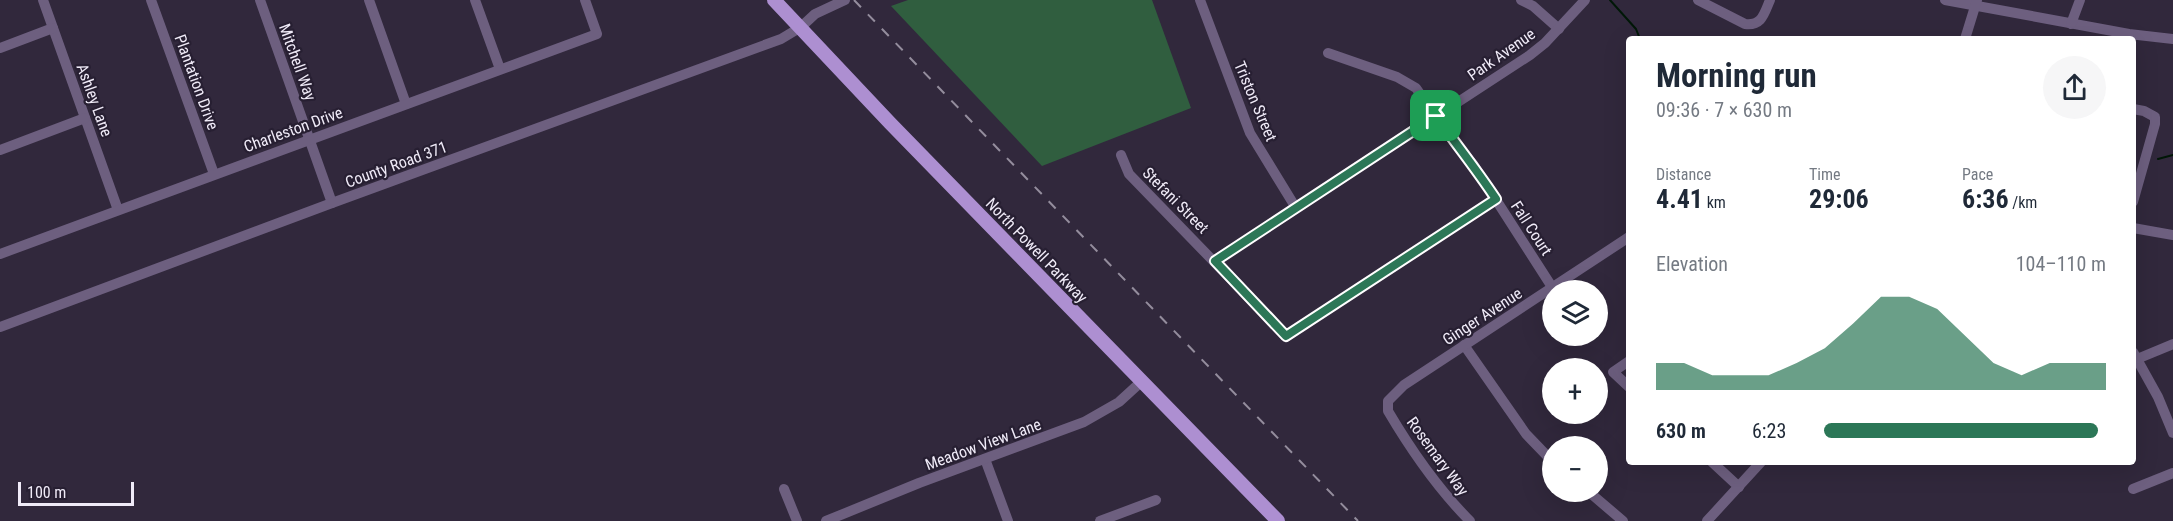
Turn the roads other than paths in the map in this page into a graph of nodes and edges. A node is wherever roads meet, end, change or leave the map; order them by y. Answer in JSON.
{"nodes":[{"id":1,"x":43,"y":0,"type":"edge"},
{"id":2,"x":151,"y":0,"type":"edge"},
{"id":3,"x":260,"y":0,"type":"edge"},
{"id":4,"x":369,"y":0,"type":"edge"},
{"id":5,"x":475,"y":0,"type":"edge"},
{"id":6,"x":585,"y":0,"type":"edge"},
{"id":7,"x":774,"y":0,"type":"edge"},
{"id":8,"x":845,"y":0,"type":"edge"},
{"id":9,"x":1200,"y":0,"type":"edge"},
{"id":10,"x":1521,"y":0,"type":"edge"},
{"id":11,"x":1585,"y":0,"type":"edge"},
{"id":12,"x":1698,"y":0,"type":"edge"},
{"id":13,"x":1770,"y":0,"type":"edge"},
{"id":14,"x":1945,"y":0,"type":"edge"},
{"id":15,"x":2080,"y":0,"type":"edge"},
{"id":16,"x":1977,"y":3,"type":"edge"},
{"id":17,"x":2071,"y":24,"type":"junction"},
{"id":18,"x":801,"y":27,"type":"junction"},
{"id":19,"x":53,"y":28,"type":"junction"},
{"id":20,"x":1559,"y":29,"type":"junction"},
{"id":21,"x":1966,"y":36,"type":"edge"},
{"id":22,"x":2173,"y":39,"type":"edge"},
{"id":23,"x":0,"y":48,"type":"edge"},
{"id":24,"x":1328,"y":53,"type":"dead end"},
{"id":25,"x":500,"y":69,"type":"junction"},
{"id":26,"x":406,"y":104,"type":"junction"},
{"id":27,"x":2136,"y":110,"type":"edge"},
{"id":28,"x":1436,"y":116,"type":"junction"},
{"id":29,"x":85,"y":118,"type":"junction"},
{"id":30,"x":310,"y":139,"type":"junction"},
{"id":31,"x":0,"y":150,"type":"edge"},
{"id":32,"x":1121,"y":155,"type":"dead end"},
{"id":33,"x":214,"y":174,"type":"junction"},
{"id":34,"x":2136,"y":191,"type":"edge"},
{"id":35,"x":1496,"y":199,"type":"junction"},
{"id":36,"x":332,"y":203,"type":"junction"},
{"id":37,"x":1296,"y":208,"type":"junction"},
{"id":38,"x":118,"y":210,"type":"junction"},
{"id":39,"x":2136,"y":229,"type":"edge"},
{"id":40,"x":2173,"y":235,"type":"edge"},
{"id":41,"x":1626,"y":239,"type":"edge"},
{"id":42,"x":0,"y":254,"type":"edge"},
{"id":43,"x":1215,"y":261,"type":"junction"},
{"id":44,"x":1548,"y":280,"type":"edge"},
{"id":45,"x":1563,"y":280,"type":"edge"},
{"id":46,"x":1542,"y":294,"type":"edge"},
{"id":47,"x":0,"y":327,"type":"edge"},
{"id":48,"x":2173,"y":344,"type":"edge"},
{"id":49,"x":1464,"y":345,"type":"junction"},
{"id":50,"x":2136,"y":355,"type":"edge"},
{"id":51,"x":2136,"y":357,"type":"edge"},
{"id":52,"x":1626,"y":363,"type":"edge"},
{"id":53,"x":1142,"y":381,"type":"junction"},
{"id":54,"x":1626,"y":384,"type":"edge"},
{"id":55,"x":1387,"y":405,"type":"joint"},
{"id":56,"x":2173,"y":433,"type":"edge"},
{"id":57,"x":1542,"y":450,"type":"edge"},
{"id":58,"x":985,"y":459,"type":"junction"},
{"id":59,"x":1715,"y":465,"type":"edge"},
{"id":60,"x":1758,"y":465,"type":"edge"},
{"id":61,"x":2173,"y":473,"type":"edge"},
{"id":62,"x":1739,"y":486,"type":"junction"},
{"id":63,"x":784,"y":489,"type":"dead end"},
{"id":64,"x":2133,"y":489,"type":"dead end"},
{"id":65,"x":1156,"y":500,"type":"dead end"},
{"id":66,"x":1601,"y":502,"type":"edge"},
{"id":67,"x":797,"y":521,"type":"edge"},
{"id":68,"x":826,"y":521,"type":"edge"},
{"id":69,"x":1008,"y":521,"type":"edge"},
{"id":70,"x":1100,"y":521,"type":"edge"},
{"id":71,"x":1278,"y":521,"type":"edge"},
{"id":72,"x":1470,"y":521,"type":"edge"},
{"id":73,"x":1623,"y":521,"type":"edge"},
{"id":74,"x":1707,"y":521,"type":"edge"}],
"edges":[{"from":1,"to":19,"type":"street","name":"Ashley Lane"},
{"from":2,"to":33,"type":"street","name":"Plantation Drive"},
{"from":3,"to":30,"type":"street","name":"Mitchell Way"},
{"from":4,"to":26,"type":"street"},
{"from":5,"to":25,"type":"street"},
{"from":6,"to":25,"type":"street","name":"Charleston Drive"},
{"from":7,"to":18,"type":"main road","name":"North Powell Parkway"},
{"from":8,"to":18,"type":"street","name":"County Road 371"},
{"from":9,"to":37,"type":"street","name":"Triston Street"},
{"from":10,"to":20,"type":"street"},
{"from":11,"to":20,"type":"street","name":"Park Avenue"},
{"from":12,"to":13,"type":"street"},
{"from":14,"to":16,"type":"street"},
{"from":15,"to":17,"type":"street"},
{"from":16,"to":17,"type":"street"},
{"from":16,"to":21,"type":"street"},
{"from":17,"to":22,"type":"street"},
{"from":18,"to":36,"type":"street","name":"County Road 371"},
{"from":18,"to":53,"type":"main road","name":"North Powell Parkway"},
{"from":19,"to":23,"type":"street"},
{"from":19,"to":29,"type":"street","name":"Ashley Lane"},
{"from":20,"to":28,"type":"street","name":"Park Avenue"},
{"from":24,"to":28,"type":"street","name":"Fall Court"},
{"from":25,"to":26,"type":"street","name":"Charleston Drive"},
{"from":26,"to":30,"type":"street","name":"Charleston Drive"},
{"from":27,"to":34,"type":"street"},
{"from":28,"to":35,"type":"street","name":"Fall Court"},
{"from":28,"to":37,"type":"street","name":"Park Avenue"},
{"from":29,"to":31,"type":"street"},
{"from":29,"to":38,"type":"street","name":"Ashley Lane"},
{"from":30,"to":33,"type":"street","name":"Charleston Drive"},
{"from":30,"to":36,"type":"street","name":"Mitchell Way"},
{"from":32,"to":43,"type":"street","name":"Stefani Street"},
{"from":33,"to":38,"type":"street","name":"Charleston Drive"},
{"from":35,"to":43,"type":"street","name":"Stefani Street"},
{"from":35,"to":44,"type":"street","name":"Fall Court"},
{"from":36,"to":47,"type":"street","name":"County Road 371"},
{"from":37,"to":43,"type":"street","name":"Park Avenue"},
{"from":38,"to":42,"type":"street","name":"Charleston Drive"},
{"from":39,"to":40,"type":"street"},
{"from":41,"to":45,"type":"street","name":"Ginger Avenue"},
{"from":46,"to":49,"type":"street","name":"Ginger Avenue"},
{"from":48,"to":50,"type":"street"},
{"from":49,"to":55,"type":"street","name":"Ginger Avenue"},
{"from":49,"to":57,"type":"street"},
{"from":51,"to":56,"type":"street"},
{"from":52,"to":54,"type":"street"},
{"from":53,"to":58,"type":"street","name":"Meadow View Lane"},
{"from":53,"to":71,"type":"main road","name":"North Powell Parkway"},
{"from":55,"to":72,"type":"street","name":"Rosemary Way"},
{"from":58,"to":68,"type":"street","name":"Meadow View Lane"},
{"from":58,"to":69,"type":"street"},
{"from":59,"to":62,"type":"street"},
{"from":60,"to":62,"type":"street"},
{"from":61,"to":64,"type":"street"},
{"from":62,"to":74,"type":"street"},
{"from":63,"to":67,"type":"street"},
{"from":65,"to":70,"type":"street"},
{"from":66,"to":73,"type":"street"}]}
